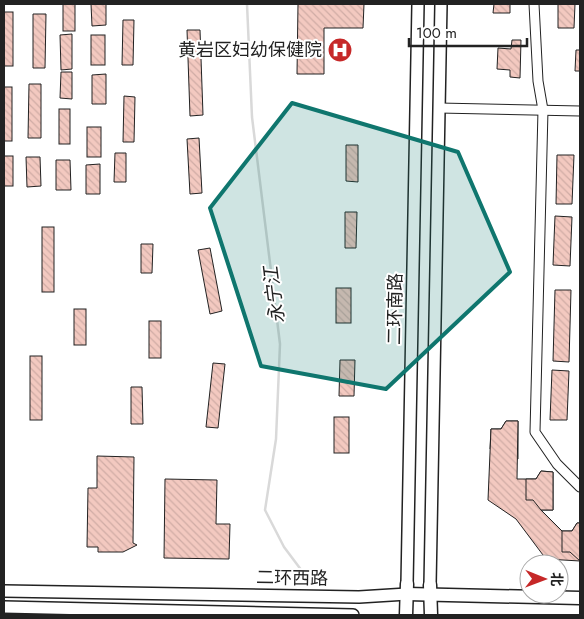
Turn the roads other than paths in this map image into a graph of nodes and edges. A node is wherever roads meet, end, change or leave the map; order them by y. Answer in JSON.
{"nodes":[{"id":1,"x":418,"y":4,"type":"edge"},
{"id":2,"x":441,"y":4,"type":"edge"},
{"id":3,"x":534,"y":4,"type":"edge"},
{"id":4,"x":439,"y":108,"type":"junction"},
{"id":5,"x":543,"y":110,"type":"junction"},
{"id":6,"x":580,"y":111,"type":"edge"},
{"id":7,"x":580,"y":487,"type":"edge"},
{"id":8,"x":407,"y":589,"type":"junction"},
{"id":9,"x":430,"y":590,"type":"junction"},
{"id":10,"x":4,"y":592,"type":"edge"},
{"id":11,"x":580,"y":598,"type":"edge"},
{"id":12,"x":4,"y":607,"type":"edge"},
{"id":13,"x":353,"y":615,"type":"edge"},
{"id":14,"x":406,"y":615,"type":"edge"},
{"id":15,"x":431,"y":615,"type":"edge"}],
"edges":[{"from":1,"to":8,"type":"main road","name":"二环南路"},
{"from":2,"to":4,"type":"main road"},
{"from":3,"to":5,"type":"street"},
{"from":4,"to":5,"type":"street"},
{"from":4,"to":9,"type":"main road"},
{"from":5,"to":6,"type":"street"},
{"from":5,"to":7,"type":"street"},
{"from":8,"to":9,"type":"highway","name":"二环西路"},
{"from":8,"to":10,"type":"main road","name":"二环西路"},
{"from":8,"to":14,"type":"highway","name":"二环南路"},
{"from":9,"to":11,"type":"highway","name":"二环西路"},
{"from":9,"to":15,"type":"highway"},
{"from":12,"to":13,"type":"main road","name":"二环西路"}]}
